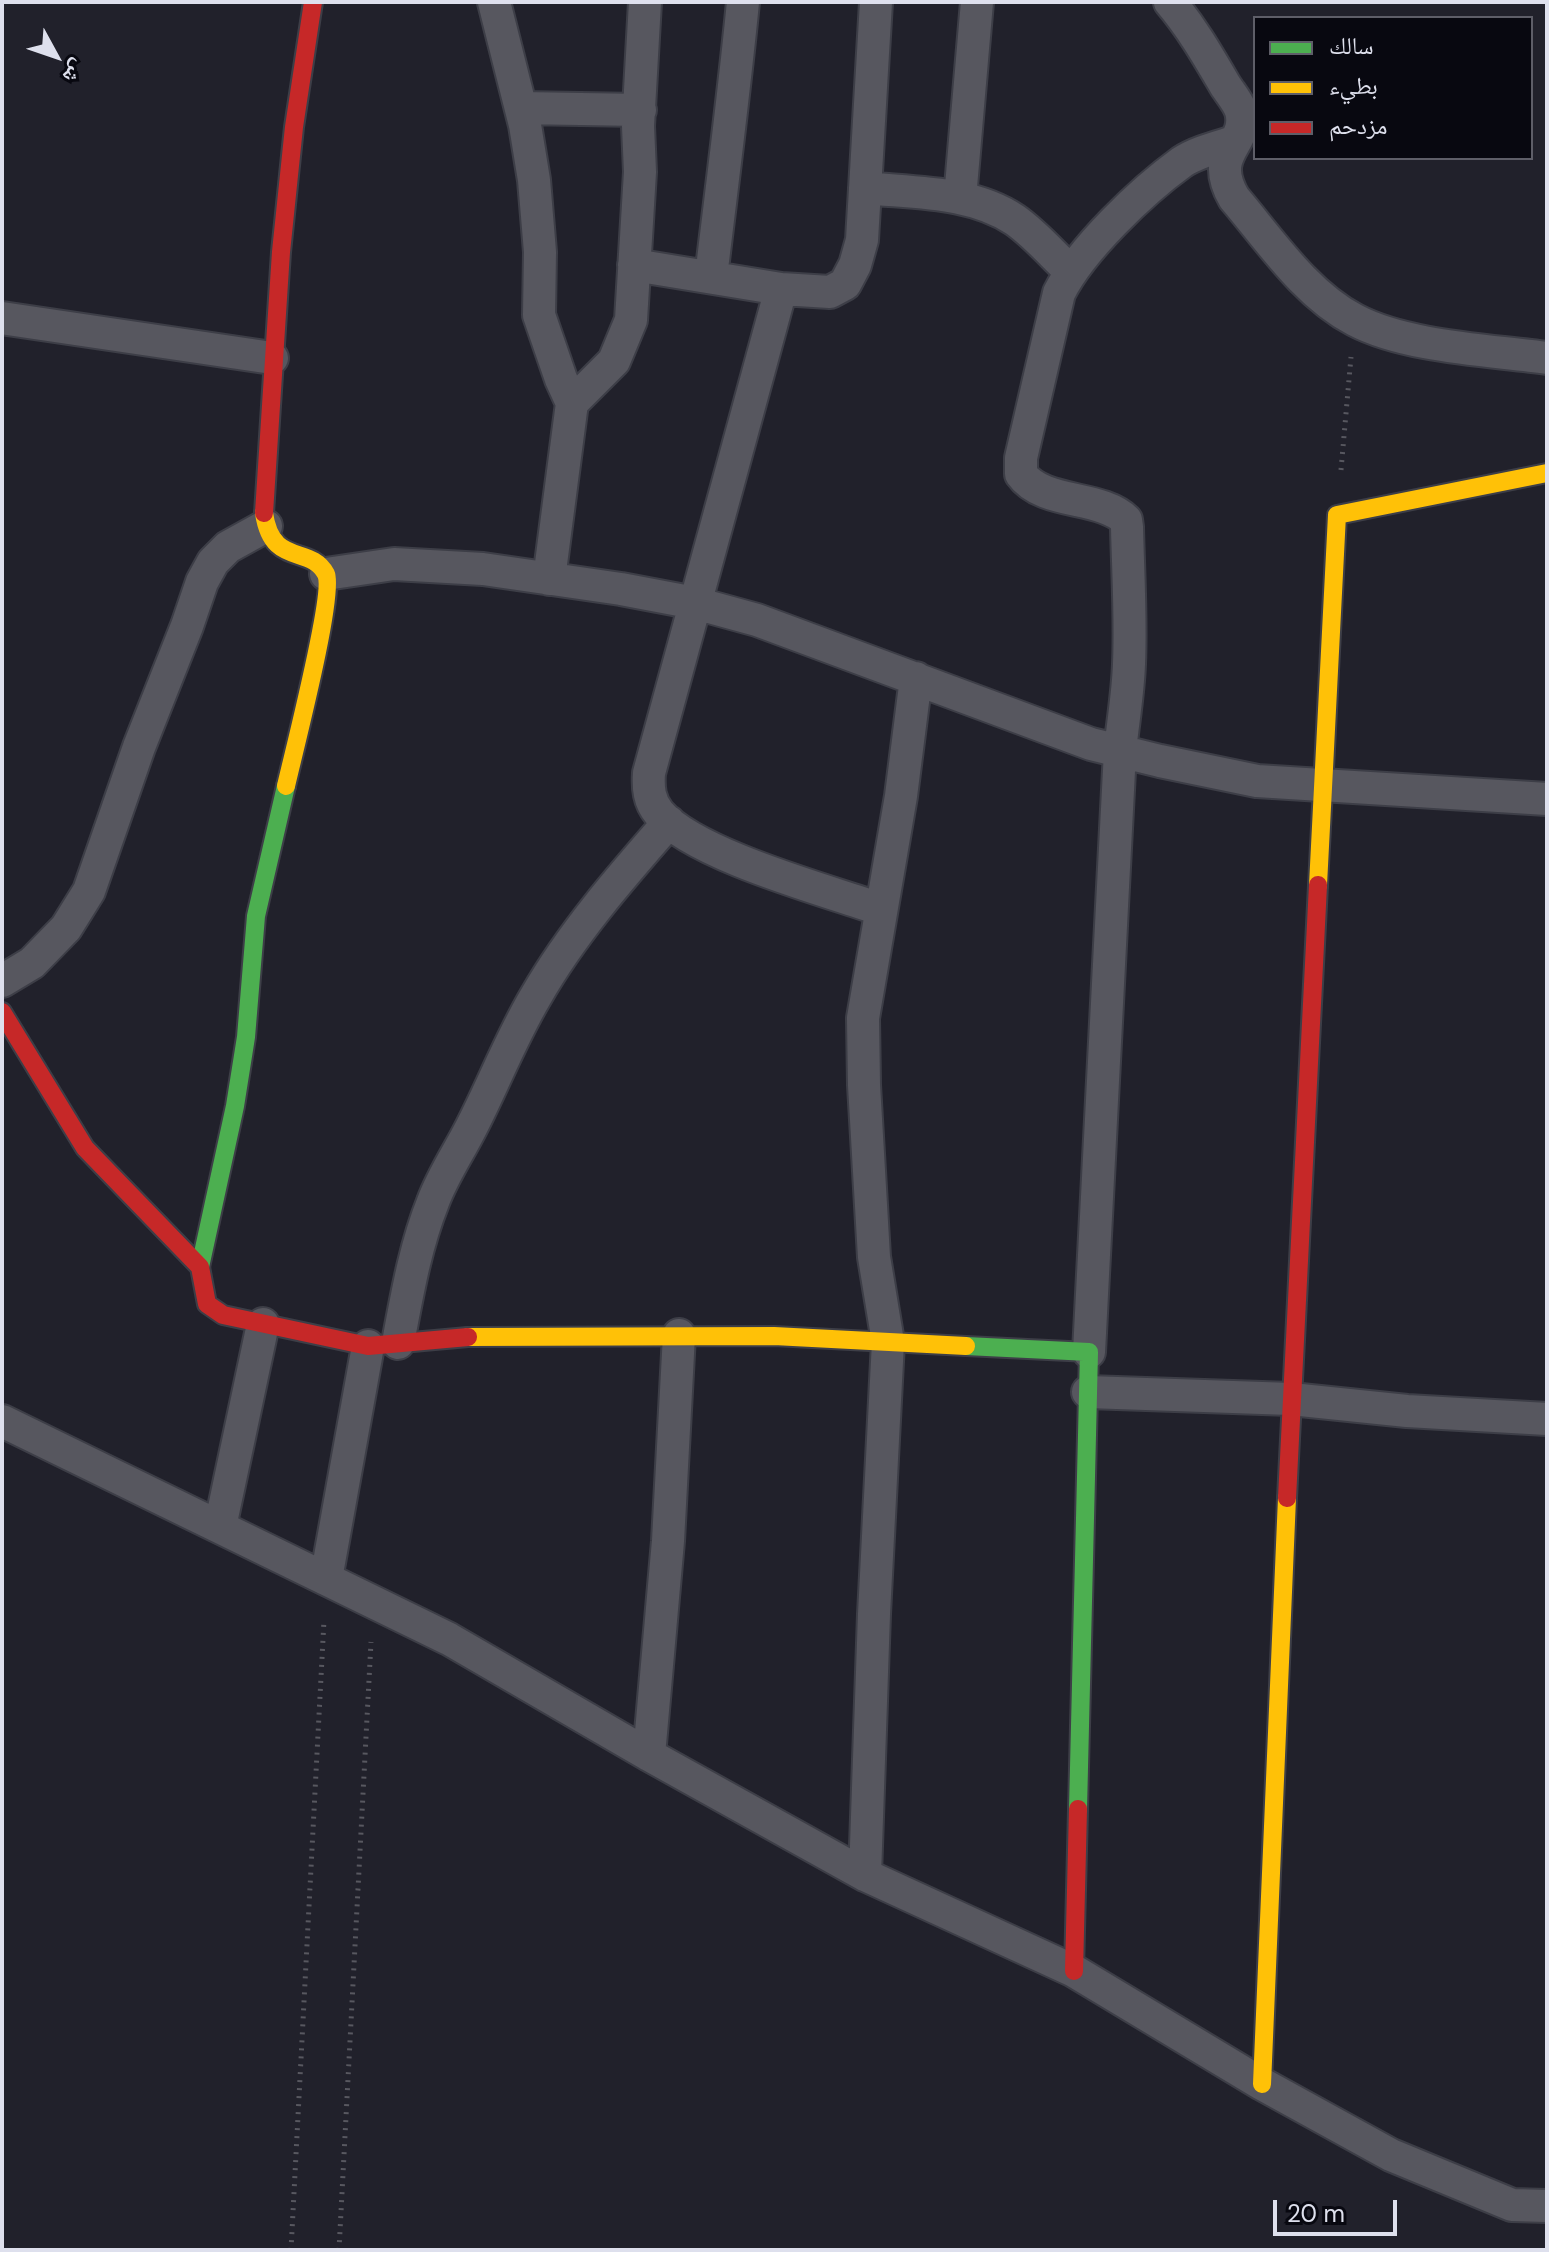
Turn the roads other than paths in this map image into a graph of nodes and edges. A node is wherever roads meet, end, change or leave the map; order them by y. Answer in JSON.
{"nodes":[{"id":1,"x":313,"y":2,"type":"edge"},
{"id":2,"x":494,"y":2,"type":"edge"},
{"id":3,"x":645,"y":2,"type":"edge"},
{"id":4,"x":743,"y":2,"type":"edge"},
{"id":5,"x":876,"y":2,"type":"edge"},
{"id":6,"x":977,"y":2,"type":"edge"},
{"id":7,"x":1170,"y":2,"type":"edge"},
{"id":8,"x":521,"y":108,"type":"junction"},
{"id":9,"x":640,"y":110,"type":"junction"},
{"id":10,"x":1234,"y":142,"type":"junction"},
{"id":11,"x":865,"y":188,"type":"junction"},
{"id":12,"x":960,"y":198,"type":"junction"},
{"id":13,"x":634,"y":265,"type":"junction"},
{"id":14,"x":1070,"y":271,"type":"junction"},
{"id":15,"x":711,"y":277,"type":"junction"},
{"id":16,"x":781,"y":289,"type":"junction"},
{"id":17,"x":2,"y":318,"type":"edge"},
{"id":18,"x":272,"y":358,"type":"junction"},
{"id":19,"x":1547,"y":358,"type":"edge"},
{"id":20,"x":572,"y":403,"type":"junction"},
{"id":21,"x":1547,"y":473,"type":"edge"},
{"id":22,"x":266,"y":526,"type":"junction"},
{"id":23,"x":326,"y":574,"type":"junction"},
{"id":24,"x":549,"y":579,"type":"junction"},
{"id":25,"x":695,"y":603,"type":"junction"},
{"id":26,"x":916,"y":678,"type":"junction"},
{"id":27,"x":1120,"y":751,"type":"junction"},
{"id":28,"x":1325,"y":784,"type":"junction"},
{"id":29,"x":1547,"y":799,"type":"edge"},
{"id":30,"x":669,"y":822,"type":"junction"},
{"id":31,"x":880,"y":909,"type":"junction"},
{"id":32,"x":2,"y":981,"type":"edge"},
{"id":33,"x":2,"y":1012,"type":"edge"},
{"id":34,"x":200,"y":1267,"type":"junction"},
{"id":35,"x":263,"y":1324,"type":"junction"},
{"id":36,"x":679,"y":1335,"type":"junction"},
{"id":37,"x":888,"y":1342,"type":"junction"},
{"id":38,"x":383,"y":1344,"type":"junction"},
{"id":39,"x":1089,"y":1352,"type":"junction"},
{"id":40,"x":1088,"y":1392,"type":"junction"},
{"id":41,"x":1291,"y":1399,"type":"junction"},
{"id":42,"x":1547,"y":1419,"type":"edge"},
{"id":43,"x":2,"y":1421,"type":"edge"},
{"id":44,"x":220,"y":1527,"type":"junction"},
{"id":45,"x":326,"y":1579,"type":"junction"},
{"id":46,"x":649,"y":1755,"type":"junction"},
{"id":47,"x":865,"y":1875,"type":"junction"},
{"id":48,"x":1074,"y":1971,"type":"junction"},
{"id":49,"x":1262,"y":2084,"type":"junction"},
{"id":50,"x":1547,"y":2206,"type":"edge"}],
"edges":[{"from":1,"to":18,"type":"street"},
{"from":2,"to":8,"type":"street"},
{"from":3,"to":9,"type":"street"},
{"from":4,"to":15,"type":"street"},
{"from":5,"to":11,"type":"street"},
{"from":6,"to":12,"type":"street"},
{"from":7,"to":10,"type":"street"},
{"from":8,"to":9,"type":"street"},
{"from":8,"to":20,"type":"street"},
{"from":9,"to":13,"type":"street"},
{"from":10,"to":14,"type":"street"},
{"from":10,"to":19,"type":"street"},
{"from":11,"to":12,"type":"street"},
{"from":11,"to":16,"type":"street"},
{"from":12,"to":14,"type":"street"},
{"from":13,"to":15,"type":"street"},
{"from":13,"to":20,"type":"street"},
{"from":14,"to":27,"type":"street"},
{"from":15,"to":16,"type":"street"},
{"from":16,"to":25,"type":"street"},
{"from":17,"to":18,"type":"street"},
{"from":18,"to":22,"type":"street"},
{"from":20,"to":24,"type":"street"},
{"from":21,"to":28,"type":"street"},
{"from":22,"to":23,"type":"street"},
{"from":22,"to":32,"type":"street"},
{"from":23,"to":24,"type":"street"},
{"from":23,"to":34,"type":"street"},
{"from":24,"to":25,"type":"street"},
{"from":25,"to":26,"type":"street"},
{"from":25,"to":30,"type":"street"},
{"from":26,"to":27,"type":"street"},
{"from":26,"to":31,"type":"street"},
{"from":27,"to":28,"type":"street"},
{"from":27,"to":39,"type":"street"},
{"from":28,"to":29,"type":"street"},
{"from":28,"to":41,"type":"street"},
{"from":30,"to":31,"type":"street"},
{"from":30,"to":38,"type":"street"},
{"from":31,"to":37,"type":"street"},
{"from":33,"to":34,"type":"street"},
{"from":34,"to":35,"type":"street"},
{"from":35,"to":38,"type":"street"},
{"from":35,"to":44,"type":"street"},
{"from":36,"to":37,"type":"street"},
{"from":36,"to":38,"type":"street"},
{"from":36,"to":46,"type":"street"},
{"from":37,"to":39,"type":"street"},
{"from":37,"to":47,"type":"street"},
{"from":38,"to":45,"type":"street"},
{"from":39,"to":40,"type":"street"},
{"from":40,"to":41,"type":"street"},
{"from":40,"to":48,"type":"street"},
{"from":41,"to":42,"type":"street"},
{"from":41,"to":49,"type":"street"},
{"from":43,"to":44,"type":"street"},
{"from":44,"to":45,"type":"street"},
{"from":45,"to":46,"type":"street"},
{"from":46,"to":47,"type":"street"},
{"from":47,"to":48,"type":"street"},
{"from":48,"to":49,"type":"street"},
{"from":49,"to":50,"type":"street"}]}
